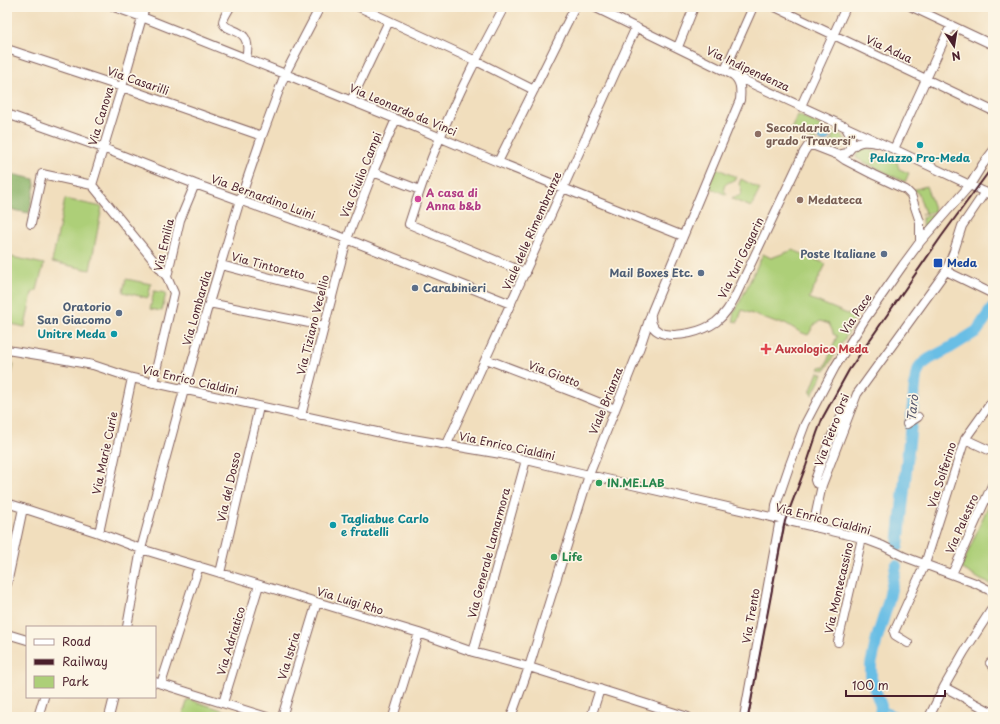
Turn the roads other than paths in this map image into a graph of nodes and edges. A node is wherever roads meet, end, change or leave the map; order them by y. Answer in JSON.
{"nodes":[{"id":1,"x":114,"y":7,"type":"edge"},
{"id":2,"x":145,"y":7,"type":"edge"},
{"id":3,"x":230,"y":7,"type":"edge"},
{"id":4,"x":320,"y":7,"type":"edge"},
{"id":5,"x":359,"y":7,"type":"edge"},
{"id":6,"x":504,"y":7,"type":"edge"},
{"id":7,"x":575,"y":7,"type":"edge"},
{"id":8,"x":594,"y":7,"type":"edge"},
{"id":9,"x":694,"y":7,"type":"edge"},
{"id":10,"x":753,"y":7,"type":"edge"},
{"id":11,"x":775,"y":7,"type":"edge"},
{"id":12,"x":846,"y":7,"type":"edge"},
{"id":13,"x":912,"y":7,"type":"edge"},
{"id":14,"x":142,"y":16,"type":"junction"},
{"id":15,"x":389,"y":21,"type":"junction"},
{"id":16,"x":951,"y":25,"type":"junction"},
{"id":17,"x":636,"y":27,"type":"junction"},
{"id":18,"x":834,"y":35,"type":"junction"},
{"id":19,"x":993,"y":45,"type":"edge"},
{"id":20,"x":678,"y":48,"type":"junction"},
{"id":21,"x":7,"y":49,"type":"edge"},
{"id":22,"x":246,"y":58,"type":"junction"},
{"id":23,"x":476,"y":61,"type":"junction"},
{"id":24,"x":725,"y":70,"type":"junction"},
{"id":25,"x":285,"y":74,"type":"junction"},
{"id":26,"x":733,"y":75,"type":"junction"},
{"id":27,"x":926,"y":79,"type":"junction"},
{"id":28,"x":757,"y":85,"type":"junction"},
{"id":29,"x":122,"y":86,"type":"junction"},
{"id":30,"x":534,"y":90,"type":"junction"},
{"id":31,"x":740,"y":100,"type":"junction"},
{"id":32,"x":351,"y":101,"type":"junction"},
{"id":33,"x":801,"y":106,"type":"junction"},
{"id":34,"x":993,"y":111,"type":"edge"},
{"id":35,"x":7,"y":114,"type":"edge"},
{"id":36,"x":396,"y":119,"type":"junction"},
{"id":37,"x":845,"y":126,"type":"junction"},
{"id":38,"x":262,"y":136,"type":"junction"},
{"id":39,"x":440,"y":138,"type":"junction"},
{"id":40,"x":103,"y":148,"type":"junction"},
{"id":41,"x":851,"y":148,"type":"junction"},
{"id":42,"x":894,"y":149,"type":"junction"},
{"id":43,"x":993,"y":151,"type":"edge"},
{"id":44,"x":838,"y":155,"type":"junction"},
{"id":45,"x":498,"y":162,"type":"junction"},
{"id":46,"x":373,"y":172,"type":"junction"},
{"id":47,"x":195,"y":184,"type":"junction"},
{"id":48,"x":92,"y":185,"type":"junction"},
{"id":49,"x":970,"y":185,"type":"junction"},
{"id":50,"x":564,"y":188,"type":"junction"},
{"id":51,"x":420,"y":190,"type":"junction"},
{"id":52,"x":985,"y":192,"type":"junction"},
{"id":53,"x":993,"y":196,"type":"edge"},
{"id":54,"x":240,"y":200,"type":"junction"},
{"id":55,"x":31,"y":224,"type":"dead end"},
{"id":56,"x":683,"y":236,"type":"junction"},
{"id":57,"x":347,"y":239,"type":"junction"},
{"id":58,"x":920,"y":242,"type":"junction"},
{"id":59,"x":221,"y":265,"type":"junction"},
{"id":60,"x":946,"y":271,"type":"junction"},
{"id":61,"x":526,"y":273,"type":"junction"},
{"id":62,"x":167,"y":277,"type":"junction"},
{"id":63,"x":332,"y":294,"type":"junction"},
{"id":64,"x":993,"y":294,"type":"edge"},
{"id":65,"x":209,"y":303,"type":"junction"},
{"id":66,"x":511,"y":304,"type":"junction"},
{"id":67,"x":652,"y":311,"type":"junction"},
{"id":68,"x":324,"y":326,"type":"junction"},
{"id":69,"x":664,"y":334,"type":"junction"},
{"id":70,"x":640,"y":348,"type":"junction"},
{"id":71,"x":7,"y":350,"type":"edge"},
{"id":72,"x":486,"y":359,"type":"junction"},
{"id":73,"x":132,"y":378,"type":"junction"},
{"id":74,"x":153,"y":383,"type":"junction"},
{"id":75,"x":184,"y":390,"type":"junction"},
{"id":76,"x":993,"y":400,"type":"edge"},
{"id":77,"x":259,"y":407,"type":"junction"},
{"id":78,"x":615,"y":409,"type":"junction"},
{"id":79,"x":301,"y":416,"type":"junction"},
{"id":80,"x":918,"y":416,"type":"dead end"},
{"id":81,"x":907,"y":424,"type":"dead end"},
{"id":82,"x":965,"y":439,"type":"junction"},
{"id":83,"x":447,"y":444,"type":"junction"},
{"id":84,"x":993,"y":452,"type":"edge"},
{"id":85,"x":526,"y":460,"type":"junction"},
{"id":86,"x":588,"y":475,"type":"junction"},
{"id":87,"x":993,"y":483,"type":"edge"},
{"id":88,"x":7,"y":503,"type":"edge"},
{"id":89,"x":23,"y":508,"type":"junction"},
{"id":90,"x":777,"y":519,"type":"junction"},
{"id":91,"x":813,"y":527,"type":"junction"},
{"id":92,"x":98,"y":533,"type":"junction"},
{"id":93,"x":862,"y":538,"type":"junction"},
{"id":94,"x":141,"y":549,"type":"junction"},
{"id":95,"x":925,"y":564,"type":"junction"},
{"id":96,"x":199,"y":566,"type":"junction"},
{"id":97,"x":220,"y":573,"type":"junction"},
{"id":98,"x":952,"y":574,"type":"junction"},
{"id":99,"x":7,"y":584,"type":"edge"},
{"id":100,"x":259,"y":585,"type":"junction"},
{"id":101,"x":993,"y":594,"type":"edge"},
{"id":102,"x":317,"y":602,"type":"junction"},
{"id":103,"x":993,"y":607,"type":"edge"},
{"id":104,"x":127,"y":626,"type":"edge"},
{"id":105,"x":419,"y":633,"type":"junction"},
{"id":106,"x":7,"y":634,"type":"edge"},
{"id":107,"x":26,"y":640,"type":"edge"},
{"id":108,"x":838,"y":642,"type":"dead end"},
{"id":109,"x":908,"y":643,"type":"dead end"},
{"id":110,"x":473,"y":652,"type":"junction"},
{"id":111,"x":529,"y":667,"type":"junction"},
{"id":112,"x":158,"y":683,"type":"edge"},
{"id":113,"x":944,"y":688,"type":"junction"},
{"id":114,"x":600,"y":689,"type":"junction"},
{"id":115,"x":44,"y":698,"type":"edge"},
{"id":116,"x":114,"y":698,"type":"edge"},
{"id":117,"x":223,"y":703,"type":"junction"},
{"id":118,"x":993,"y":713,"type":"edge"},
{"id":119,"x":38,"y":717,"type":"edge"},
{"id":120,"x":110,"y":717,"type":"edge"},
{"id":121,"x":267,"y":717,"type":"edge"},
{"id":122,"x":282,"y":717,"type":"edge"},
{"id":123,"x":393,"y":717,"type":"edge"},
{"id":124,"x":511,"y":717,"type":"edge"},
{"id":125,"x":591,"y":717,"type":"edge"},
{"id":126,"x":688,"y":717,"type":"edge"},
{"id":127,"x":744,"y":717,"type":"edge"},
{"id":128,"x":929,"y":717,"type":"edge"}],
"edges":[{"from":1,"to":14,"type":"street","name":"Via Leonardo da Vinci"},
{"from":2,"to":14,"type":"street","name":"Via Canova"},
{"from":3,"to":22,"type":"street"},
{"from":4,"to":25,"type":"street","name":"Via Lombardia"},
{"from":5,"to":15,"type":"street"},
{"from":6,"to":23,"type":"street"},
{"from":7,"to":30,"type":"street"},
{"from":8,"to":17,"type":"street","name":"Via Indipendenza"},
{"from":9,"to":20,"type":"street"},
{"from":10,"to":24,"type":"street"},
{"from":11,"to":18,"type":"street","name":"Via Adua"},
{"from":12,"to":18,"type":"street"},
{"from":13,"to":16,"type":"street"},
{"from":14,"to":22,"type":"street","name":"Via Leonardo da Vinci"},
{"from":14,"to":29,"type":"street","name":"Via Canova"},
{"from":15,"to":23,"type":"street"},
{"from":15,"to":32,"type":"street"},
{"from":16,"to":19,"type":"street"},
{"from":16,"to":27,"type":"street"},
{"from":17,"to":20,"type":"street","name":"Via Indipendenza"},
{"from":17,"to":50,"type":"street","name":"Viale delle Rimembranze"},
{"from":18,"to":27,"type":"street","name":"Via Adua"},
{"from":18,"to":33,"type":"street"},
{"from":20,"to":24,"type":"street","name":"Via Indipendenza"},
{"from":21,"to":29,"type":"street","name":"Via Casarilli"},
{"from":22,"to":25,"type":"street","name":"Via Leonardo da Vinci"},
{"from":23,"to":30,"type":"street"},
{"from":23,"to":39,"type":"street"},
{"from":24,"to":26,"type":"street","name":"Via Indipendenza"},
{"from":25,"to":32,"type":"street","name":"Via Leonardo da Vinci"},
{"from":25,"to":38,"type":"street","name":"Via Lombardia"},
{"from":26,"to":28,"type":"street","name":"Via Indipendenza"},
{"from":26,"to":31,"type":"street","name":"Viale Brianza"},
{"from":27,"to":34,"type":"street","name":"Via Adua"},
{"from":27,"to":42,"type":"street"},
{"from":28,"to":31,"type":"street","name":"Viale Brianza"},
{"from":28,"to":33,"type":"street","name":"Via Indipendenza"},
{"from":29,"to":38,"type":"street","name":"Via Casarilli"},
{"from":29,"to":40,"type":"street","name":"Via Canova"},
{"from":30,"to":45,"type":"street"},
{"from":31,"to":56,"type":"street","name":"Viale Brianza"},
{"from":32,"to":36,"type":"street","name":"Via Leonardo da Vinci"},
{"from":33,"to":37,"type":"street","name":"Via Indipendenza"},
{"from":35,"to":40,"type":"street","name":"Via Bernardino Luini"},
{"from":36,"to":39,"type":"street","name":"Via Leonardo da Vinci"},
{"from":36,"to":46,"type":"street","name":"Via Giulio Campi"},
{"from":37,"to":41,"type":"street"},
{"from":37,"to":42,"type":"street","name":"Via Indipendenza"},
{"from":38,"to":54,"type":"street","name":"Via Lombardia"},
{"from":39,"to":45,"type":"street","name":"Via Leonardo da Vinci"},
{"from":39,"to":51,"type":"street"},
{"from":40,"to":47,"type":"street","name":"Via Bernardino Luini"},
{"from":40,"to":48,"type":"street","name":"Via Canova"},
{"from":41,"to":42,"type":"street","name":"Via Indipendenza"},
{"from":41,"to":44,"type":"street","name":"Via Indipendenza"},
{"from":42,"to":49,"type":"street","name":"Via Indipendenza"},
{"from":43,"to":49,"type":"street","name":"Via Pace"},
{"from":44,"to":58,"type":"street"},
{"from":44,"to":69,"type":"street","name":"Via Yuri Gagarin"},
{"from":45,"to":50,"type":"street","name":"Via Leonardo da Vinci"},
{"from":46,"to":51,"type":"street"},
{"from":46,"to":57,"type":"street","name":"Via Giulio Campi"},
{"from":47,"to":54,"type":"street","name":"Via Bernardino Luini"},
{"from":47,"to":62,"type":"street","name":"Via Emilia"},
{"from":48,"to":55,"type":"street"},
{"from":48,"to":62,"type":"street"},
{"from":49,"to":52,"type":"street","name":"Via Indipendenza"},
{"from":49,"to":58,"type":"street","name":"Via Pace"},
{"from":50,"to":56,"type":"street","name":"Via Leonardo da Vinci"},
{"from":50,"to":61,"type":"street","name":"Viale delle Rimembranze"},
{"from":51,"to":61,"type":"street"},
{"from":52,"to":53,"type":"street","name":"Via Indipendenza"},
{"from":52,"to":60,"type":"street","name":"Via Pietro Orsi"},
{"from":54,"to":57,"type":"street","name":"Via Bernardino Luini"},
{"from":54,"to":59,"type":"street","name":"Via Lombardia"},
{"from":56,"to":67,"type":"street","name":"Viale Brianza"},
{"from":57,"to":63,"type":"street","name":"Via Tiziano Vecellio"},
{"from":57,"to":66,"type":"street","name":"Via Bernardino Luini"},
{"from":58,"to":90,"type":"street","name":"Via Pace"},
{"from":59,"to":63,"type":"street","name":"Via Tintoretto"},
{"from":59,"to":65,"type":"street","name":"Via Lombardia"},
{"from":60,"to":64,"type":"street"},
{"from":60,"to":91,"type":"street","name":"Via Pietro Orsi"},
{"from":61,"to":66,"type":"street","name":"Viale delle Rimembranze"},
{"from":62,"to":74,"type":"street","name":"Via Emilia"},
{"from":63,"to":68,"type":"street","name":"Via Tiziano Vecellio"},
{"from":65,"to":68,"type":"street"},
{"from":65,"to":75,"type":"street","name":"Via Lombardia"},
{"from":66,"to":72,"type":"street","name":"Viale delle Rimembranze"},
{"from":67,"to":69,"type":"street"},
{"from":67,"to":70,"type":"street","name":"Viale Brianza"},
{"from":68,"to":79,"type":"street","name":"Via Tiziano Vecellio"},
{"from":69,"to":70,"type":"street","name":"Via Yuri Gagarin"},
{"from":70,"to":78,"type":"street","name":"Viale Brianza"},
{"from":71,"to":73,"type":"street","name":"Via Enrico Cialdini"},
{"from":72,"to":78,"type":"street","name":"Via Giotto"},
{"from":72,"to":83,"type":"street","name":"Viale delle Rimembranze"},
{"from":73,"to":74,"type":"street","name":"Via Enrico Cialdini"},
{"from":73,"to":92,"type":"street","name":"Via Marie Curie"},
{"from":74,"to":75,"type":"street","name":"Via Enrico Cialdini"},
{"from":75,"to":77,"type":"street","name":"Via Enrico Cialdini"},
{"from":75,"to":94,"type":"street","name":"Via Lombardia"},
{"from":76,"to":82,"type":"street","name":"Via Solferino"},
{"from":77,"to":79,"type":"street","name":"Via Enrico Cialdini"},
{"from":77,"to":97,"type":"street","name":"Via del Dosso"},
{"from":78,"to":86,"type":"street","name":"Viale Brianza"},
{"from":79,"to":83,"type":"street","name":"Via Enrico Cialdini"},
{"from":80,"to":81,"type":"street"},
{"from":82,"to":84,"type":"street"},
{"from":82,"to":95,"type":"street","name":"Via Solferino"},
{"from":83,"to":85,"type":"street","name":"Via Enrico Cialdini"},
{"from":85,"to":86,"type":"street","name":"Via Enrico Cialdini"},
{"from":85,"to":110,"type":"street","name":"Via Generale Lamarmora"},
{"from":86,"to":90,"type":"street","name":"Via Enrico Cialdini"},
{"from":86,"to":111,"type":"street","name":"Viale Brianza"},
{"from":87,"to":98,"type":"street","name":"Via Palestro"},
{"from":88,"to":89,"type":"street","name":"Via Luigi Rho"},
{"from":89,"to":92,"type":"street","name":"Via Luigi Rho"},
{"from":89,"to":99,"type":"street"},
{"from":90,"to":91,"type":"street","name":"Via Enrico Cialdini"},
{"from":90,"to":127,"type":"street","name":"Via Trento"},
{"from":91,"to":93,"type":"street","name":"Via Enrico Cialdini"},
{"from":92,"to":94,"type":"street","name":"Via Luigi Rho"},
{"from":93,"to":95,"type":"street","name":"Via Enrico Cialdini"},
{"from":93,"to":108,"type":"street","name":"Via Montecassino"},
{"from":94,"to":96,"type":"street","name":"Via Luigi Rho"},
{"from":94,"to":104,"type":"street","name":"Via Lombardia"},
{"from":95,"to":98,"type":"street","name":"Via Enrico Cialdini"},
{"from":95,"to":109,"type":"street","name":"Via Solferino"},
{"from":96,"to":97,"type":"street","name":"Via Luigi Rho"},
{"from":96,"to":112,"type":"street"},
{"from":97,"to":100,"type":"street","name":"Via Luigi Rho"},
{"from":98,"to":101,"type":"street","name":"Via Enrico Cialdini"},
{"from":100,"to":102,"type":"street","name":"Via Luigi Rho"},
{"from":100,"to":117,"type":"street","name":"Via Adriatico"},
{"from":102,"to":105,"type":"street","name":"Via Luigi Rho"},
{"from":102,"to":122,"type":"street","name":"Via Istria"},
{"from":103,"to":113,"type":"street"},
{"from":105,"to":110,"type":"street","name":"Via Luigi Rho"},
{"from":105,"to":123,"type":"street"},
{"from":106,"to":107,"type":"street"},
{"from":110,"to":111,"type":"street","name":"Via Luigi Rho"},
{"from":111,"to":114,"type":"street","name":"Via Luigi Rho"},
{"from":111,"to":124,"type":"street","name":"Viale Brianza"},
{"from":112,"to":117,"type":"street"},
{"from":113,"to":118,"type":"street"},
{"from":113,"to":128,"type":"street"},
{"from":114,"to":125,"type":"street"},
{"from":114,"to":126,"type":"street","name":"Via Luigi Rho"},
{"from":115,"to":119,"type":"street"},
{"from":116,"to":120,"type":"street"},
{"from":117,"to":121,"type":"street"}]}
